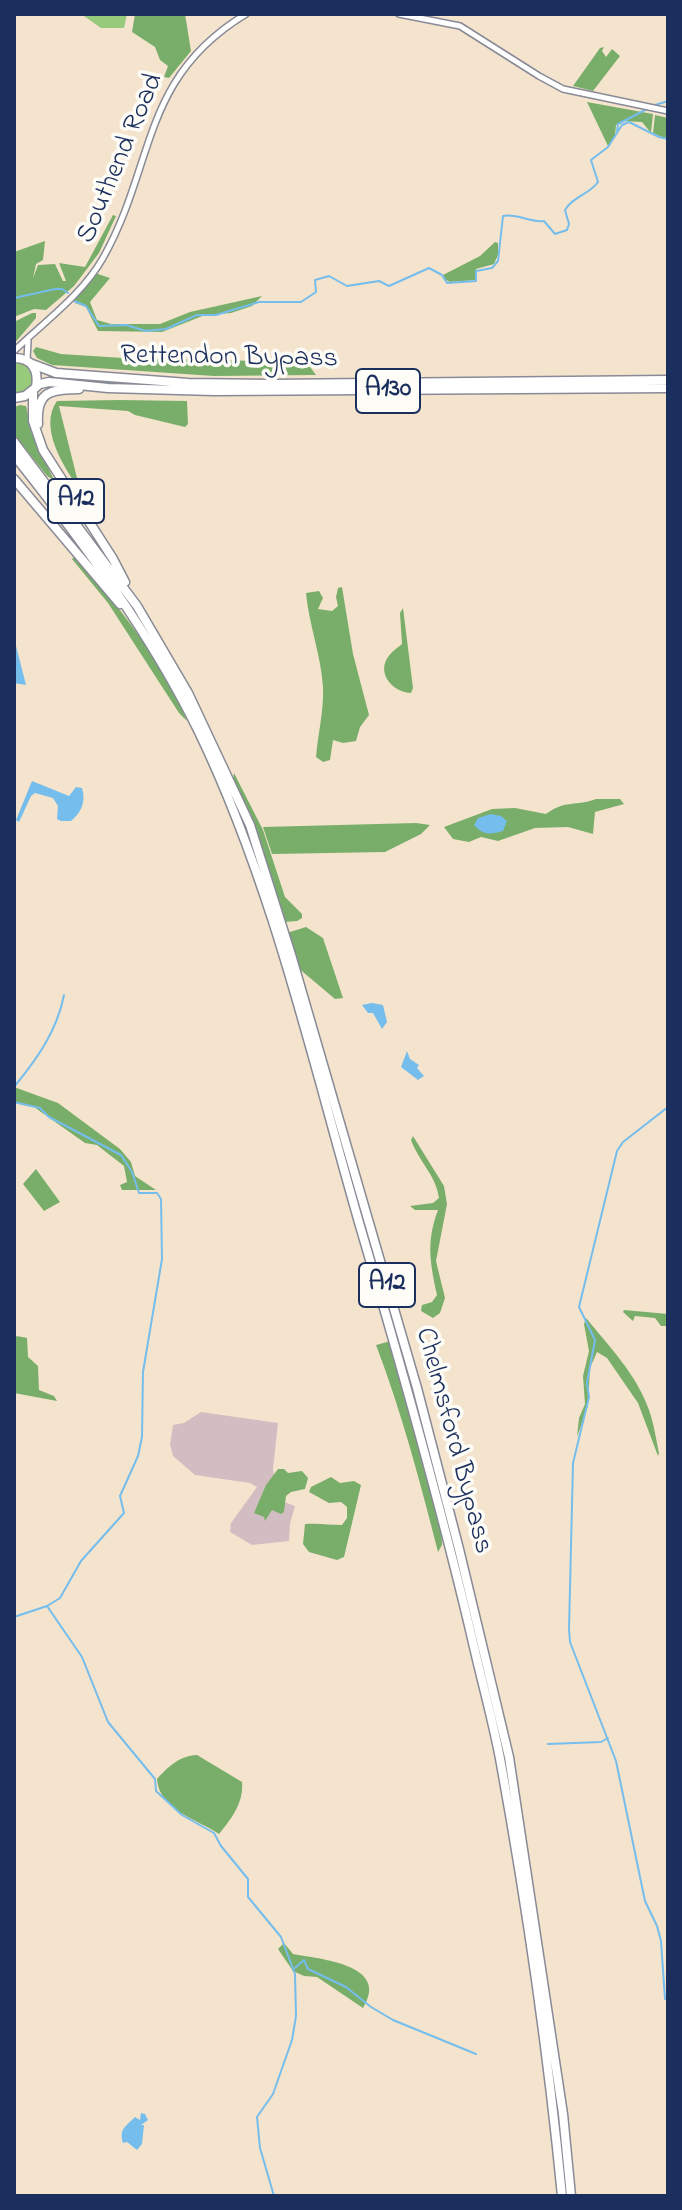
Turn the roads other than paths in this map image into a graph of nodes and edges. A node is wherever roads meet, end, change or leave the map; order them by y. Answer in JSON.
{"nodes":[{"id":1,"x":246,"y":14,"type":"edge"},
{"id":2,"x":399,"y":14,"type":"edge"},
{"id":3,"x":668,"y":111,"type":"edge"},
{"id":4,"x":28,"y":340,"type":"junction"},
{"id":5,"x":14,"y":351,"type":"edge"},
{"id":6,"x":14,"y":358,"type":"edge"},
{"id":7,"x":30,"y":362,"type":"junction"},
{"id":8,"x":668,"y":380,"type":"edge"},
{"id":9,"x":108,"y":388,"type":"junction"},
{"id":10,"x":668,"y":388,"type":"edge"},
{"id":11,"x":34,"y":390,"type":"junction"},
{"id":12,"x":14,"y":398,"type":"edge"},
{"id":13,"x":14,"y":442,"type":"edge"},
{"id":14,"x":14,"y":455,"type":"edge"},
{"id":15,"x":60,"y":475,"type":"junction"},
{"id":16,"x":14,"y":479,"type":"edge"},
{"id":17,"x":137,"y":606,"type":"junction"},
{"id":18,"x":136,"y":622,"type":"junction"},
{"id":19,"x":562,"y":2196,"type":"edge"},
{"id":20,"x":571,"y":2196,"type":"edge"}],
"edges":[{"from":1,"to":4,"type":"street","name":"Southend Road"},
{"from":2,"to":3,"type":"street"},
{"from":4,"to":5,"type":"street"},
{"from":4,"to":7,"type":"street"},
{"from":6,"to":7,"type":"highway","name":"Rettendon Bypass"},
{"from":7,"to":8,"type":"highway","name":"Rettendon Bypass","number":"A130"},
{"from":7,"to":11,"type":"highway"},
{"from":9,"to":10,"type":"highway","name":"Rettendon Bypass","number":"A130"},
{"from":9,"to":11,"type":"highway","name":"Rettendon Bypass","number":"A130"},
{"from":9,"to":15,"type":"highway","number":"A12"},
{"from":11,"to":12,"type":"highway","name":"Rettendon Bypass"},
{"from":11,"to":15,"type":"highway","number":"A12"},
{"from":13,"to":17,"type":"highway","name":"Chelmsford Bypass","number":"A12"},
{"from":14,"to":18,"type":"highway","name":"Chelmsford Bypass","number":"A12"},
{"from":15,"to":17,"type":"highway","number":"A12"},
{"from":16,"to":18,"type":"highway","number":"A12"},
{"from":17,"to":20,"type":"highway","name":"Chelmsford Bypass","number":"A12"},
{"from":18,"to":19,"type":"highway","name":"Chelmsford Bypass","number":"A12"}]}
